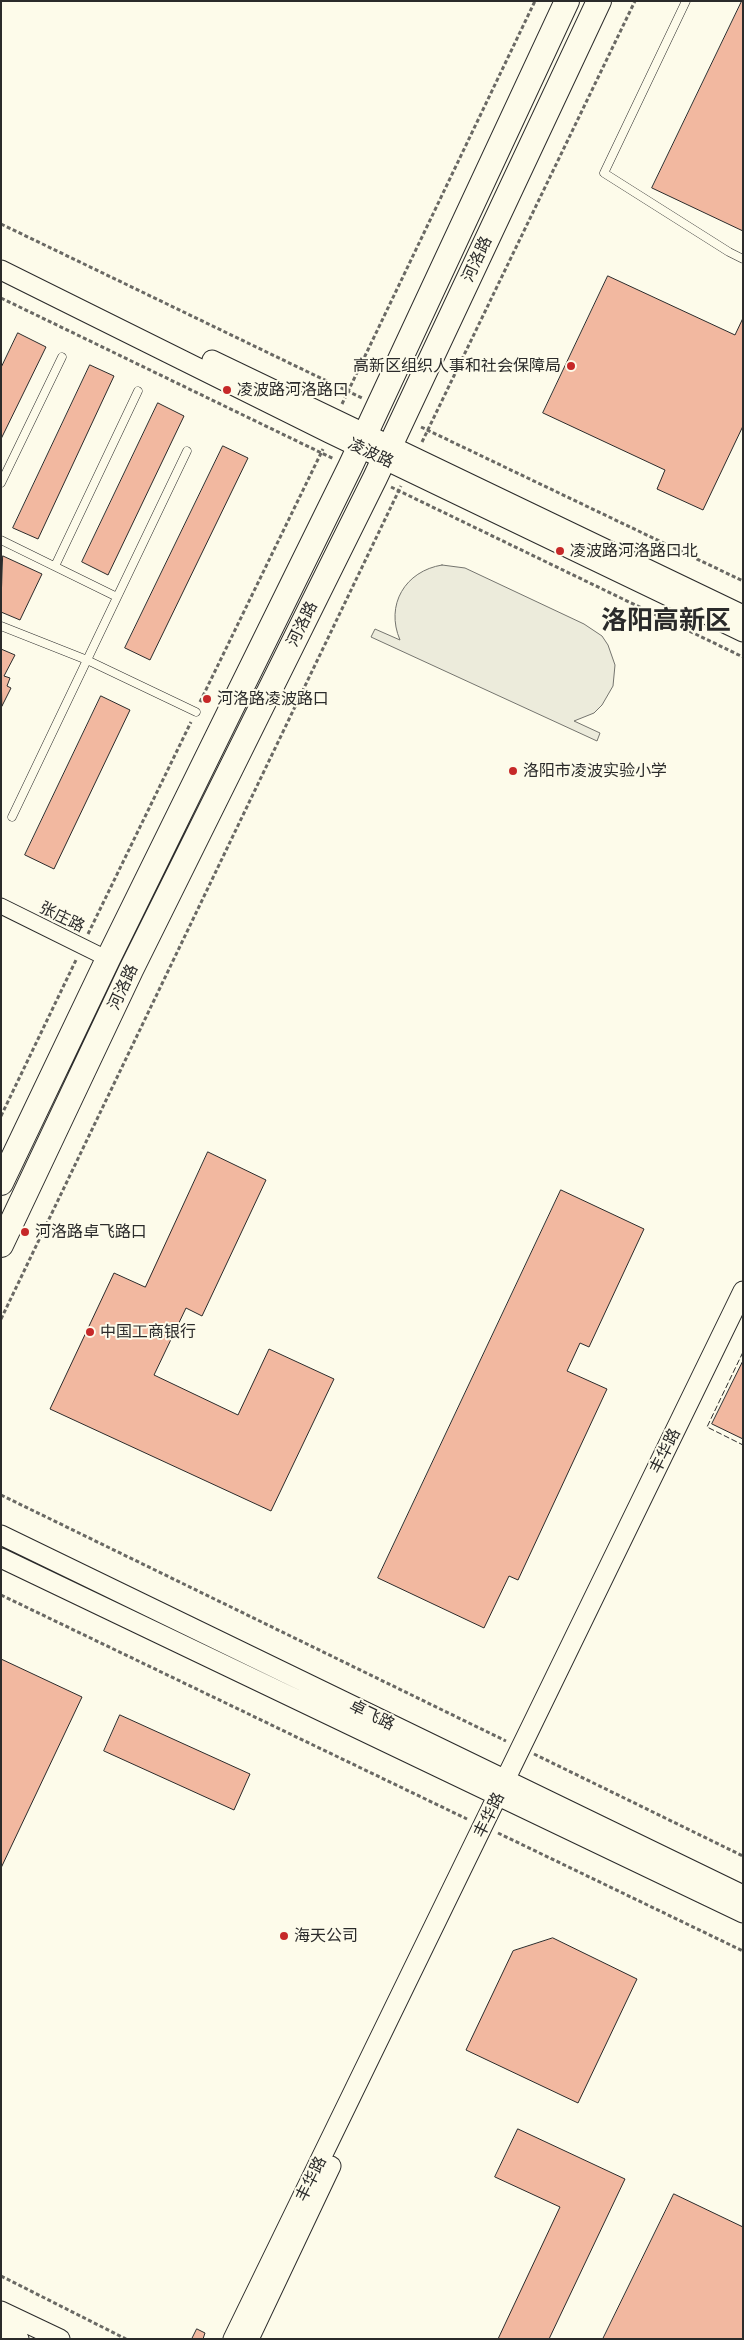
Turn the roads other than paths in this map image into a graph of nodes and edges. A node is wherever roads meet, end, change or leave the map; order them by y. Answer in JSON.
{"nodes":[{"id":1,"x":567,"y":1,"type":"edge"},
{"id":2,"x":599,"y":1,"type":"edge"},
{"id":3,"x":686,"y":1,"type":"edge"},
{"id":4,"x":1,"y":259,"type":"edge"},
{"id":5,"x":743,"y":259,"type":"edge"},
{"id":6,"x":1,"y":270,"type":"edge"},
{"id":7,"x":62,"y":357,"type":"dead end"},
{"id":8,"x":138,"y":391,"type":"dead end"},
{"id":9,"x":332,"y":426,"type":"junction"},
{"id":10,"x":362,"y":440,"type":"junction"},
{"id":11,"x":187,"y":451,"type":"dead end"},
{"id":12,"x":387,"y":452,"type":"junction"},
{"id":13,"x":412,"y":464,"type":"junction"},
{"id":14,"x":1,"y":483,"type":"edge"},
{"id":15,"x":1,"y":540,"type":"edge"},
{"id":16,"x":55,"y":566,"type":"junction"},
{"id":17,"x":118,"y":596,"type":"junction"},
{"id":18,"x":743,"y":615,"type":"edge"},
{"id":19,"x":1,"y":626,"type":"edge"},
{"id":20,"x":743,"y":632,"type":"edge"},
{"id":21,"x":87,"y":660,"type":"junction"},
{"id":22,"x":196,"y":712,"type":"road end"},
{"id":23,"x":12,"y":817,"type":"dead end"},
{"id":24,"x":1,"y":906,"type":"edge"},
{"id":25,"x":108,"y":959,"type":"junction"},
{"id":26,"x":1,"y":1183,"type":"edge"},
{"id":27,"x":1,"y":1245,"type":"edge"},
{"id":28,"x":743,"y":1291,"type":"edge"},
{"id":29,"x":743,"y":1318,"type":"edge"},
{"id":30,"x":1,"y":1535,"type":"edge"},
{"id":31,"x":1,"y":1558,"type":"edge"},
{"id":32,"x":525,"y":1750,"type":"junction"},
{"id":33,"x":506,"y":1790,"type":"junction"},
{"id":34,"x":488,"y":1829,"type":"junction"},
{"id":35,"x":743,"y":1896,"type":"edge"},
{"id":36,"x":743,"y":1913,"type":"edge"},
{"id":37,"x":1,"y":2311,"type":"edge"},
{"id":38,"x":1,"y":2330,"type":"edge"},
{"id":39,"x":19,"y":2339,"type":"edge"},
{"id":40,"x":60,"y":2339,"type":"edge"},
{"id":41,"x":233,"y":2339,"type":"edge"},
{"id":42,"x":249,"y":2339,"type":"edge"}],
"edges":[{"from":1,"to":10,"type":"main road","name":"河洛路"},
{"from":2,"to":12,"type":"main road","name":"河洛路"},
{"from":3,"to":5,"type":"lane"},
{"from":4,"to":9,"type":"street","name":"凌波路"},
{"from":6,"to":9,"type":"street","name":"凌波路"},
{"from":7,"to":14,"type":"lane"},
{"from":8,"to":16,"type":"lane"},
{"from":9,"to":10,"type":"street","name":"凌波路"},
{"from":10,"to":12,"type":"street","name":"凌波路"},
{"from":10,"to":25,"type":"main road","name":"河洛路"},
{"from":11,"to":17,"type":"lane"},
{"from":12,"to":13,"type":"street","name":"凌波路"},
{"from":12,"to":27,"type":"main road","name":"河洛路"},
{"from":13,"to":18,"type":"street","name":"凌波路"},
{"from":13,"to":20,"type":"street","name":"凌波路"},
{"from":15,"to":16,"type":"lane"},
{"from":16,"to":17,"type":"lane"},
{"from":17,"to":21,"type":"lane"},
{"from":19,"to":21,"type":"lane"},
{"from":21,"to":22,"type":"lane"},
{"from":21,"to":23,"type":"lane"},
{"from":24,"to":25,"type":"street","name":"张庄路"},
{"from":25,"to":26,"type":"main road","name":"河洛路"},
{"from":28,"to":32,"type":"street","name":"丰华路"},
{"from":29,"to":32,"type":"street","name":"丰华路"},
{"from":30,"to":33,"type":"street","name":"卓飞路"},
{"from":31,"to":33,"type":"street","name":"卓飞路"},
{"from":32,"to":33,"type":"street","name":"丰华路"},
{"from":33,"to":34,"type":"street","name":"丰华路"},
{"from":33,"to":35,"type":"street","name":"卓飞路"},
{"from":33,"to":36,"type":"street","name":"卓飞路"},
{"from":34,"to":41,"type":"street","name":"丰华路"},
{"from":34,"to":42,"type":"street","name":"丰华路"},
{"from":37,"to":40,"type":"street"},
{"from":38,"to":39,"type":"street"}]}
